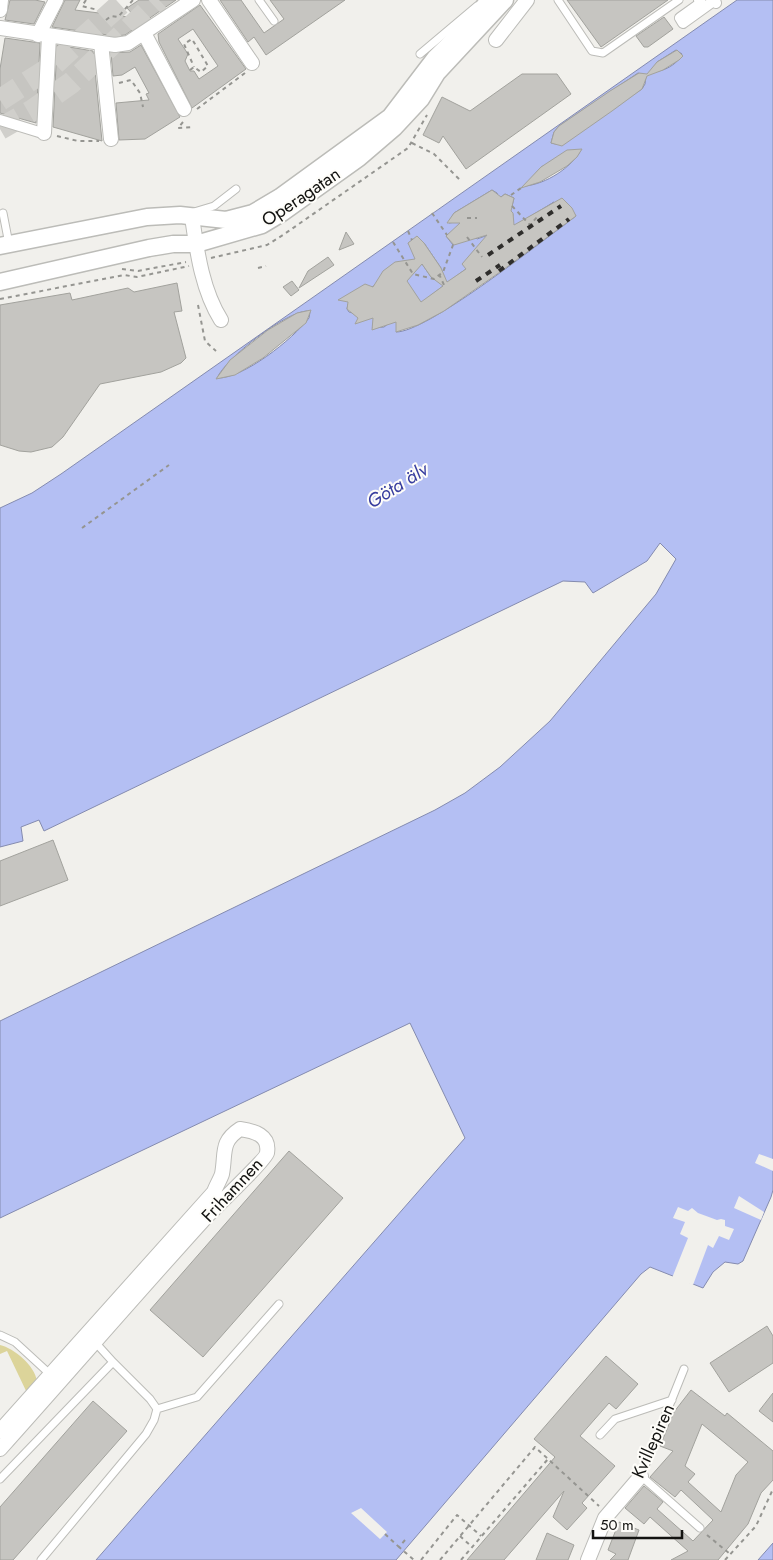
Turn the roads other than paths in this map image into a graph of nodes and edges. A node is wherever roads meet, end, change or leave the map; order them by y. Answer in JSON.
{"nodes":[{"id":1,"x":1,"y":0,"type":"edge"},
{"id":2,"x":56,"y":0,"type":"edge"},
{"id":3,"x":193,"y":0,"type":"edge"},
{"id":4,"x":209,"y":0,"type":"edge"},
{"id":5,"x":260,"y":0,"type":"edge"},
{"id":6,"x":487,"y":0,"type":"edge"},
{"id":7,"x":505,"y":0,"type":"edge"},
{"id":8,"x":527,"y":0,"type":"edge"},
{"id":9,"x":558,"y":0,"type":"edge"},
{"id":10,"x":679,"y":0,"type":"edge"},
{"id":11,"x":699,"y":0,"type":"edge"},
{"id":12,"x":716,"y":3,"type":"dead end"},
{"id":13,"x":0,"y":10,"type":"edge"},
{"id":14,"x":274,"y":21,"type":"dead end"},
{"id":15,"x":0,"y":28,"type":"edge"},
{"id":16,"x":144,"y":33,"type":"junction"},
{"id":17,"x":43,"y":35,"type":"junction"},
{"id":18,"x":496,"y":40,"type":"dead end"},
{"id":19,"x":100,"y":43,"type":"junction"},
{"id":20,"x":420,"y":54,"type":"dead end"},
{"id":21,"x":252,"y":63,"type":"road end"},
{"id":22,"x":189,"y":111,"type":"road end"},
{"id":23,"x":0,"y":120,"type":"edge"},
{"id":24,"x":41,"y":132,"type":"joint"},
{"id":25,"x":111,"y":139,"type":"road end"},
{"id":26,"x":236,"y":189,"type":"dead end"},
{"id":27,"x":3,"y":212,"type":"dead end"},
{"id":28,"x":186,"y":216,"type":"junction"},
{"id":29,"x":196,"y":244,"type":"junction"},
{"id":30,"x":5,"y":246,"type":"edge"},
{"id":31,"x":0,"y":282,"type":"edge"},
{"id":32,"x":221,"y":320,"type":"dead end"},
{"id":33,"x":279,"y":1304,"type":"dead end"},
{"id":34,"x":0,"y":1335,"type":"edge"},
{"id":35,"x":91,"y":1338,"type":"junction"},
{"id":36,"x":112,"y":1362,"type":"junction"},
{"id":37,"x":684,"y":1370,"type":"dead end"},
{"id":38,"x":54,"y":1379,"type":"junction"},
{"id":39,"x":672,"y":1400,"type":"junction"},
{"id":40,"x":157,"y":1409,"type":"junction"},
{"id":41,"x":0,"y":1431,"type":"edge"},
{"id":42,"x":600,"y":1435,"type":"dead end"},
{"id":43,"x":0,"y":1450,"type":"edge"},
{"id":44,"x":641,"y":1476,"type":"junction"},
{"id":45,"x":0,"y":1479,"type":"edge"},
{"id":46,"x":700,"y":1528,"type":"road end"},
{"id":47,"x":41,"y":1560,"type":"edge"},
{"id":48,"x":588,"y":1560,"type":"edge"}],
"edges":[{"from":1,"to":13,"type":"street"},
{"from":2,"to":17,"type":"street"},
{"from":3,"to":16,"type":"street"},
{"from":4,"to":21,"type":"street"},
{"from":5,"to":14,"type":"lane"},
{"from":6,"to":20,"type":"lane"},
{"from":6,"to":28,"type":"street","name":"Operagatan"},
{"from":7,"to":29,"type":"street","name":"Operagatan"},
{"from":8,"to":18,"type":"street"},
{"from":9,"to":10,"type":"lane"},
{"from":11,"to":12,"type":"street"},
{"from":15,"to":17,"type":"street"},
{"from":16,"to":19,"type":"street"},
{"from":16,"to":22,"type":"street"},
{"from":17,"to":19,"type":"street"},
{"from":17,"to":24,"type":"street"},
{"from":19,"to":25,"type":"street"},
{"from":23,"to":24,"type":"street"},
{"from":26,"to":28,"type":"lane"},
{"from":27,"to":30,"type":"lane"},
{"from":28,"to":29,"type":"street"},
{"from":28,"to":30,"type":"street","name":"Operagatan"},
{"from":29,"to":31,"type":"street","name":"Operagatan"},
{"from":29,"to":32,"type":"street"},
{"from":33,"to":40,"type":"lane"},
{"from":34,"to":38,"type":"lane"},
{"from":35,"to":35,"type":"street","name":"Frihamnen"},
{"from":35,"to":36,"type":"lane"},
{"from":35,"to":38,"type":"street","name":"Frihamnen"},
{"from":36,"to":40,"type":"lane"},
{"from":36,"to":45,"type":"lane"},
{"from":37,"to":39,"type":"lane","name":"Kvillepiren"},
{"from":38,"to":41,"type":"street","name":"Frihamnen"},
{"from":38,"to":43,"type":"street","name":"Frihamnen"},
{"from":39,"to":42,"type":"lane"},
{"from":39,"to":44,"type":"lane","name":"Kvillepiren"},
{"from":40,"to":47,"type":"lane"},
{"from":44,"to":46,"type":"lane"},
{"from":44,"to":48,"type":"street","name":"Kvillepiren"}]}
